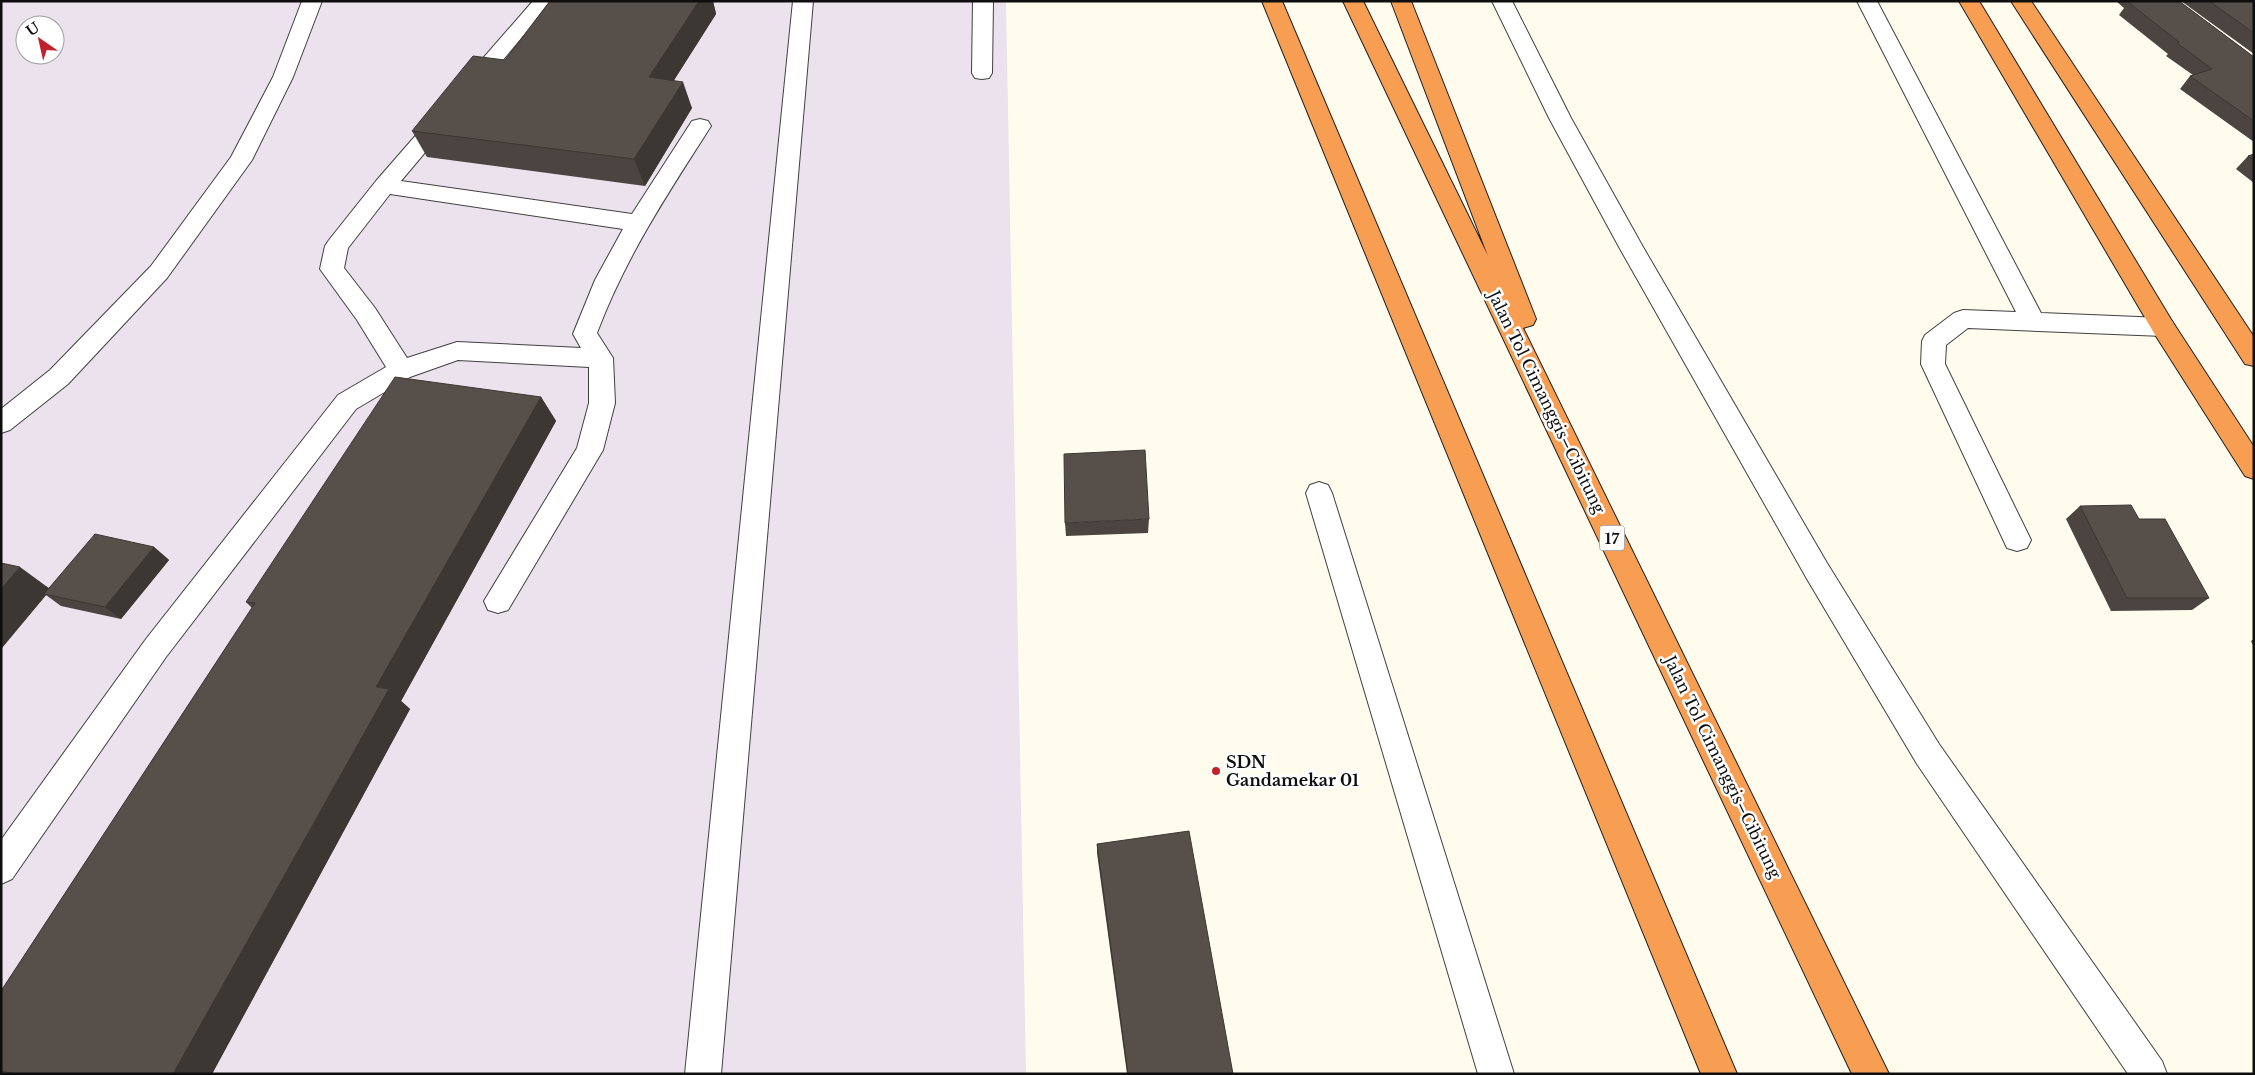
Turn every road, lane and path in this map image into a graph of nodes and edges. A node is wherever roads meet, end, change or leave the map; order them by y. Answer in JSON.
{"nodes":[{"id":1,"x":312,"y":1,"type":"edge"},
{"id":2,"x":547,"y":1,"type":"edge"},
{"id":3,"x":803,"y":1,"type":"edge"},
{"id":4,"x":983,"y":1,"type":"edge"},
{"id":5,"x":1272,"y":1,"type":"edge"},
{"id":6,"x":1353,"y":1,"type":"edge"},
{"id":7,"x":1401,"y":1,"type":"edge"},
{"id":8,"x":1502,"y":1,"type":"edge"},
{"id":9,"x":1867,"y":1,"type":"edge"},
{"id":10,"x":1969,"y":1,"type":"edge"},
{"id":11,"x":2021,"y":1,"type":"edge"},
{"id":12,"x":982,"y":73,"type":"dead end"},
{"id":13,"x":700,"y":126,"type":"dead end"},
{"id":14,"x":384,"y":186,"type":"junction"},
{"id":15,"x":638,"y":223,"type":"junction"},
{"id":16,"x":2033,"y":322,"type":"junction"},
{"id":17,"x":2163,"y":326,"type":"junction"},
{"id":18,"x":2254,"y":357,"type":"edge"},
{"id":19,"x":601,"y":358,"type":"junction"},
{"id":20,"x":401,"y":370,"type":"junction"},
{"id":21,"x":1,"y":423,"type":"edge"},
{"id":22,"x":2254,"y":469,"type":"edge"},
{"id":23,"x":1319,"y":493,"type":"dead end"},
{"id":24,"x":1597,"y":507,"type":"junction"},
{"id":25,"x":2017,"y":540,"type":"dead end"},
{"id":26,"x":498,"y":601,"type":"dead end"},
{"id":27,"x":1,"y":868,"type":"edge"},
{"id":28,"x":703,"y":1074,"type":"edge"},
{"id":29,"x":1496,"y":1074,"type":"edge"},
{"id":30,"x":1719,"y":1074,"type":"edge"},
{"id":31,"x":1871,"y":1074,"type":"edge"},
{"id":32,"x":2149,"y":1074,"type":"edge"}],
"edges":[{"from":1,"to":21,"type":"street"},
{"from":2,"to":14,"type":"street"},
{"from":3,"to":28,"type":"street"},
{"from":4,"to":12,"type":"street"},
{"from":5,"to":30,"type":"highway"},
{"from":6,"to":24,"type":"highway","name":"Jalan Tol Cimanggis–Cibitung","number":"17"},
{"from":7,"to":24,"type":"highway"},
{"from":8,"to":32,"type":"street"},
{"from":9,"to":16,"type":"street"},
{"from":10,"to":17,"type":"highway"},
{"from":11,"to":18,"type":"highway"},
{"from":13,"to":15,"type":"street"},
{"from":14,"to":15,"type":"street"},
{"from":14,"to":20,"type":"street"},
{"from":15,"to":19,"type":"street"},
{"from":16,"to":17,"type":"street"},
{"from":16,"to":25,"type":"street"},
{"from":17,"to":22,"type":"highway"},
{"from":19,"to":20,"type":"street"},
{"from":19,"to":26,"type":"street"},
{"from":20,"to":27,"type":"street"},
{"from":23,"to":29,"type":"street"},
{"from":24,"to":31,"type":"highway","name":"Jalan Tol Cimanggis–Cibitung","number":"17"}]}
